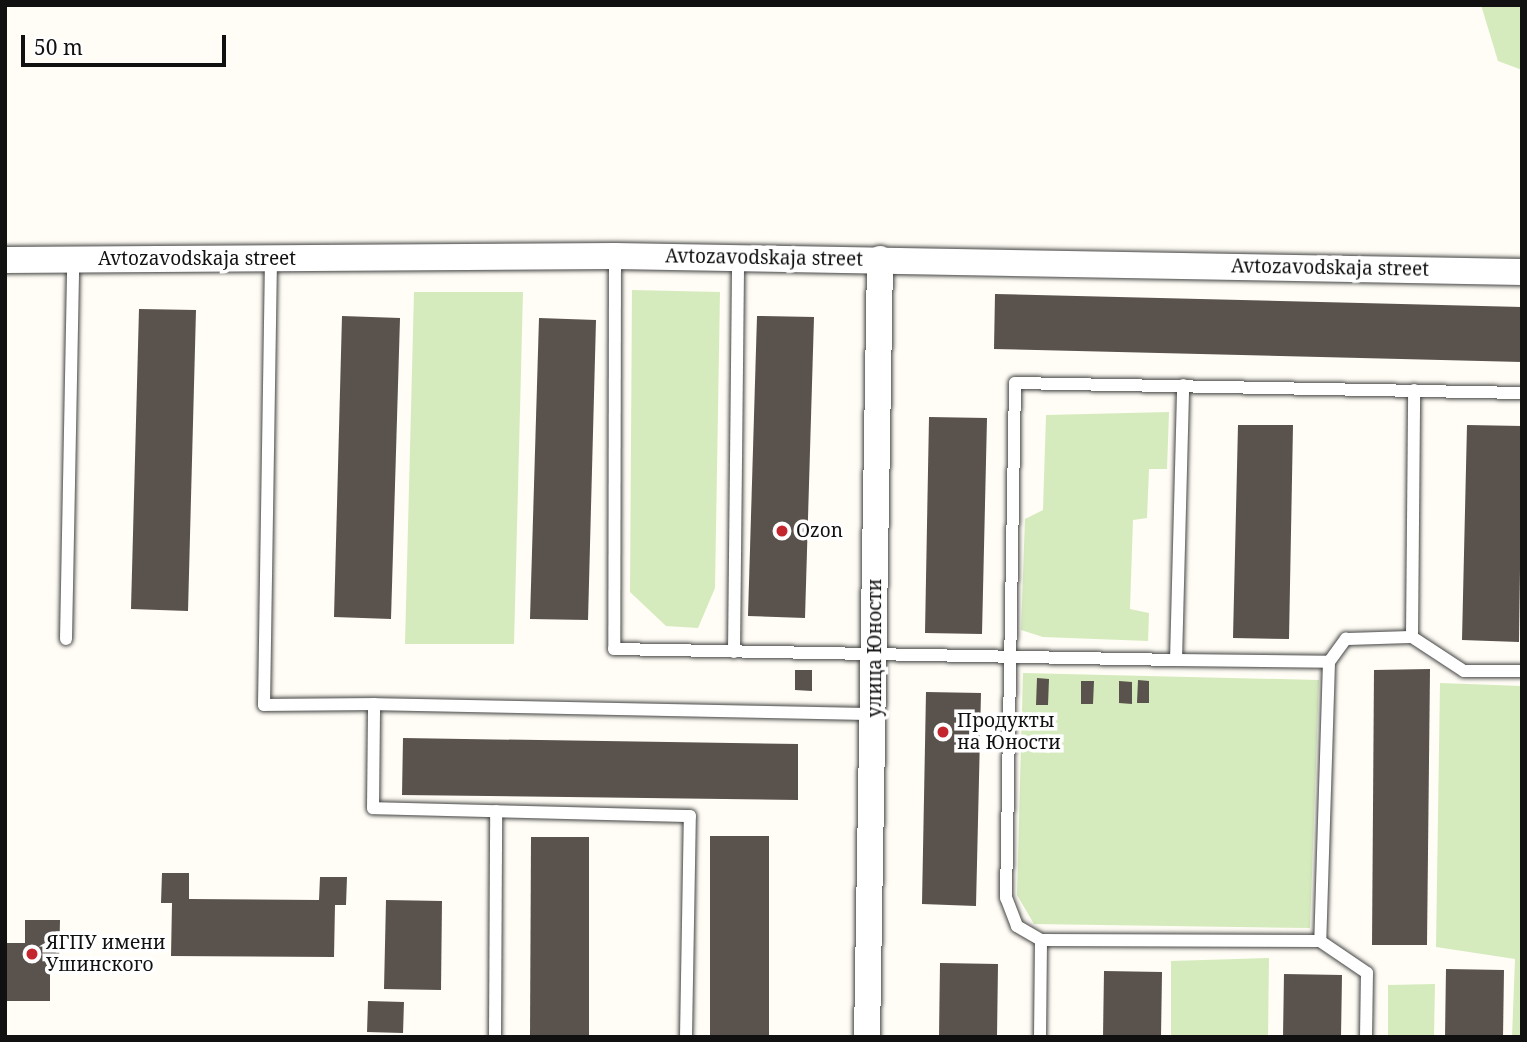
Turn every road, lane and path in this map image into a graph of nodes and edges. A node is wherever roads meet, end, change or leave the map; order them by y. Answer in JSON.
{"nodes":[{"id":1,"x":615,"y":256,"type":"junction"},
{"id":2,"x":738,"y":258,"type":"junction"},
{"id":3,"x":271,"y":259,"type":"junction"},
{"id":4,"x":880,"y":259,"type":"junction"},
{"id":5,"x":5,"y":260,"type":"edge"},
{"id":6,"x":74,"y":260,"type":"junction"},
{"id":7,"x":1522,"y":272,"type":"edge"},
{"id":8,"x":1183,"y":386,"type":"junction"},
{"id":9,"x":1414,"y":390,"type":"junction"},
{"id":10,"x":1522,"y":393,"type":"edge"},
{"id":11,"x":1412,"y":637,"type":"junction"},
{"id":12,"x":66,"y":639,"type":"dead end"},
{"id":13,"x":734,"y":652,"type":"junction"},
{"id":14,"x":874,"y":656,"type":"junction"},
{"id":15,"x":1012,"y":659,"type":"junction"},
{"id":16,"x":1176,"y":660,"type":"junction"},
{"id":17,"x":1329,"y":662,"type":"junction"},
{"id":18,"x":1522,"y":671,"type":"edge"},
{"id":19,"x":374,"y":704,"type":"junction"},
{"id":20,"x":875,"y":713,"type":"junction"},
{"id":21,"x":496,"y":811,"type":"junction"},
{"id":22,"x":1041,"y":940,"type":"junction"},
{"id":23,"x":1320,"y":941,"type":"junction"},
{"id":24,"x":495,"y":1037,"type":"edge"},
{"id":25,"x":686,"y":1037,"type":"edge"},
{"id":26,"x":867,"y":1037,"type":"edge"},
{"id":27,"x":1040,"y":1037,"type":"edge"},
{"id":28,"x":1366,"y":1037,"type":"edge"}],
"edges":[{"from":1,"to":2,"type":"street","name":"Avtozavodskaja street"},
{"from":1,"to":3,"type":"street","name":"Avtozavodskaja street"},
{"from":1,"to":13,"type":"lane"},
{"from":2,"to":4,"type":"street","name":"Avtozavodskaja street"},
{"from":2,"to":13,"type":"lane"},
{"from":3,"to":6,"type":"street","name":"Avtozavodskaja street"},
{"from":3,"to":19,"type":"lane"},
{"from":4,"to":7,"type":"street","name":"Avtozavodskaja street"},
{"from":4,"to":14,"type":"street","name":"улица Юности"},
{"from":5,"to":6,"type":"street","name":"Avtozavodskaja street"},
{"from":6,"to":12,"type":"lane"},
{"from":8,"to":9,"type":"lane"},
{"from":8,"to":15,"type":"lane"},
{"from":8,"to":16,"type":"lane"},
{"from":9,"to":10,"type":"lane"},
{"from":9,"to":11,"type":"lane"},
{"from":11,"to":17,"type":"lane"},
{"from":11,"to":18,"type":"lane"},
{"from":13,"to":14,"type":"lane"},
{"from":14,"to":15,"type":"lane"},
{"from":14,"to":20,"type":"street","name":"улица Юности"},
{"from":15,"to":16,"type":"lane"},
{"from":15,"to":22,"type":"lane"},
{"from":16,"to":17,"type":"lane"},
{"from":17,"to":23,"type":"lane"},
{"from":19,"to":20,"type":"lane"},
{"from":19,"to":21,"type":"lane"},
{"from":20,"to":26,"type":"street","name":"улица Юности"},
{"from":21,"to":24,"type":"lane"},
{"from":21,"to":25,"type":"lane"},
{"from":22,"to":23,"type":"lane"},
{"from":22,"to":27,"type":"lane"},
{"from":23,"to":28,"type":"lane"}]}
